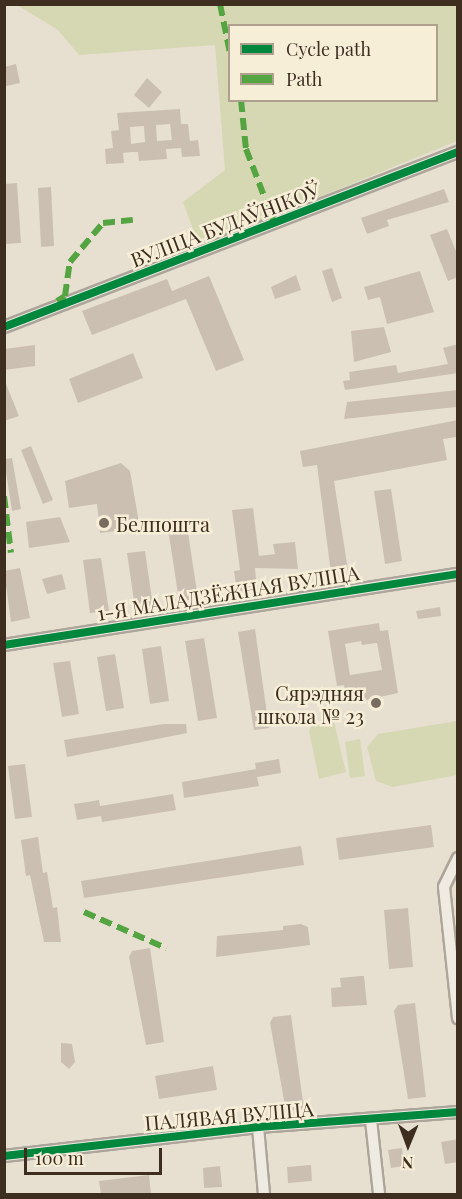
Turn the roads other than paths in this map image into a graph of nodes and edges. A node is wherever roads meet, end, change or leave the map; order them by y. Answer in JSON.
{"nodes":[{"id":1,"x":458,"y":152,"type":"edge"},
{"id":2,"x":4,"y":327,"type":"edge"},
{"id":3,"x":458,"y":574,"type":"edge"},
{"id":4,"x":4,"y":645,"type":"edge"},
{"id":5,"x":458,"y":858,"type":"edge"},
{"id":6,"x":456,"y":982,"type":"edge"},
{"id":7,"x":458,"y":1018,"type":"edge"},
{"id":8,"x":458,"y":1112,"type":"edge"},
{"id":9,"x":371,"y":1120,"type":"junction"},
{"id":10,"x":258,"y":1127,"type":"junction"},
{"id":11,"x":4,"y":1156,"type":"edge"},
{"id":12,"x":264,"y":1194,"type":"edge"},
{"id":13,"x":379,"y":1194,"type":"edge"}],
"edges":[{"from":1,"to":2,"type":"street","name":"ВУЛІЦА БУДАЎНІКОЎ"},
{"from":3,"to":4,"type":"street","name":"1-Я МАЛАДЗЁЖНАЯ ВУЛІЦА"},
{"from":5,"to":6,"type":"street"},
{"from":6,"to":7,"type":"street"},
{"from":8,"to":9,"type":"street","name":"ПАЛЯВАЯ ВУЛІЦА"},
{"from":9,"to":10,"type":"street","name":"ПАЛЯВАЯ ВУЛІЦА"},
{"from":9,"to":13,"type":"street"},
{"from":10,"to":11,"type":"street","name":"ПАЛЯВАЯ ВУЛІЦА"},
{"from":10,"to":12,"type":"street"}]}
